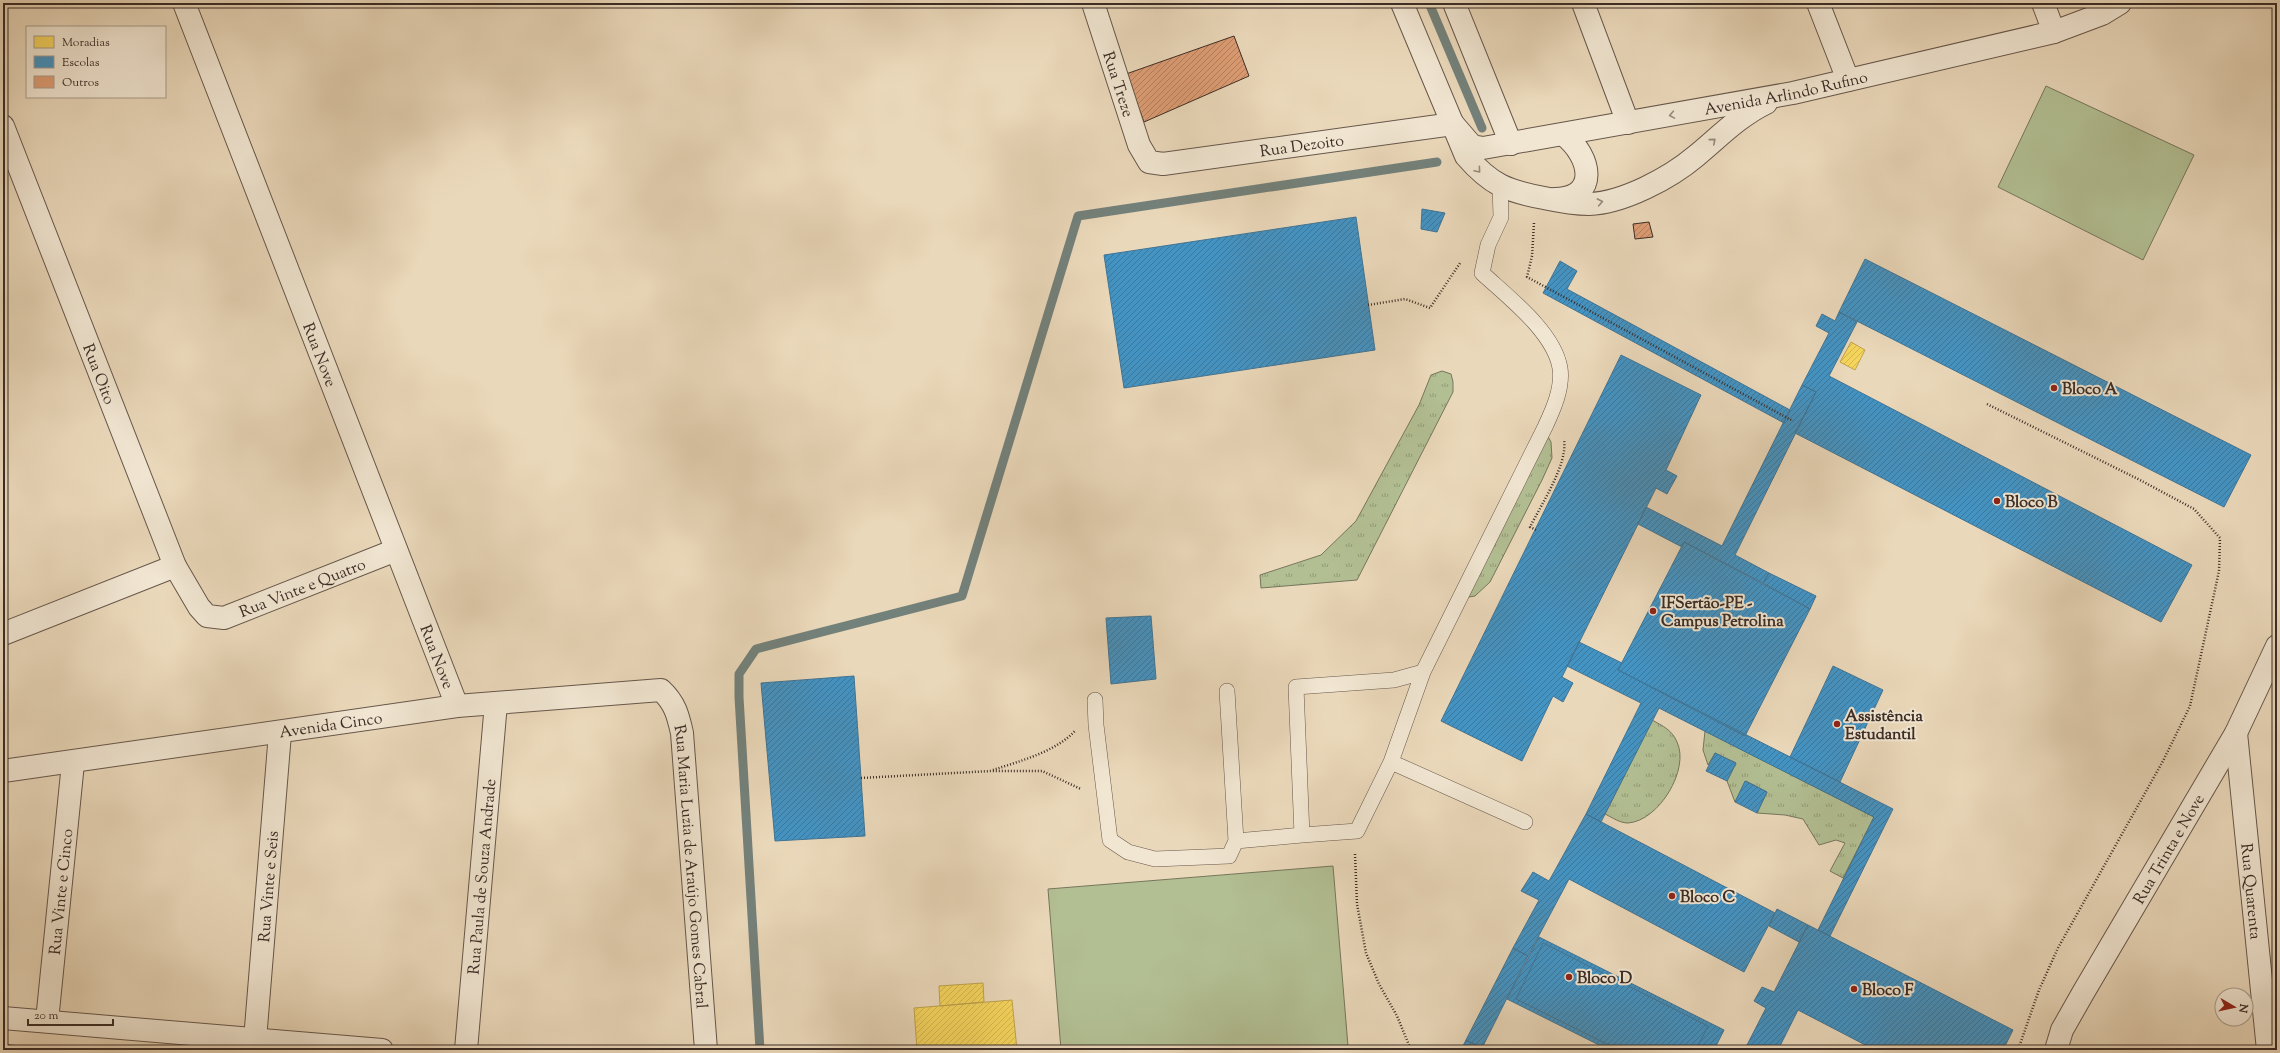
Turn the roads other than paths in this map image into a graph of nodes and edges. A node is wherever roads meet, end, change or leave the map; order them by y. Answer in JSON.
{"nodes":[{"id":1,"x":184,"y":3,"type":"edge"},
{"id":2,"x":1093,"y":3,"type":"edge"},
{"id":3,"x":1402,"y":3,"type":"edge"},
{"id":4,"x":1454,"y":3,"type":"edge"},
{"id":5,"x":1583,"y":3,"type":"edge"},
{"id":6,"x":1818,"y":3,"type":"edge"},
{"id":7,"x":2043,"y":3,"type":"edge"},
{"id":8,"x":2120,"y":3,"type":"edge"},
{"id":9,"x":2054,"y":32,"type":"junction"},
{"id":10,"x":1848,"y":80,"type":"junction"},
{"id":11,"x":1793,"y":93,"type":"junction"},
{"id":12,"x":1628,"y":123,"type":"junction"},
{"id":13,"x":1453,"y":124,"type":"junction"},
{"id":14,"x":3,"y":126,"type":"edge"},
{"id":15,"x":1564,"y":135,"type":"junction"},
{"id":16,"x":1511,"y":144,"type":"junction"},
{"id":17,"x":1149,"y":162,"type":"joint"},
{"id":18,"x":1500,"y":186,"type":"junction"},
{"id":19,"x":1541,"y":198,"type":"junction"},
{"id":20,"x":396,"y":550,"type":"junction"},
{"id":21,"x":175,"y":566,"type":"junction"},
{"id":22,"x":207,"y":616,"type":"joint"},
{"id":23,"x":3,"y":634,"type":"edge"},
{"id":24,"x":2277,"y":646,"type":"edge"},
{"id":25,"x":1423,"y":672,"type":"junction"},
{"id":26,"x":661,"y":690,"type":"joint"},
{"id":27,"x":1227,"y":690,"type":"dead end"},
{"id":28,"x":1096,"y":700,"type":"road end"},
{"id":29,"x":496,"y":702,"type":"junction"},
{"id":30,"x":457,"y":706,"type":"junction"},
{"id":31,"x":280,"y":732,"type":"junction"},
{"id":32,"x":2236,"y":732,"type":"junction"},
{"id":33,"x":1391,"y":762,"type":"junction"},
{"id":34,"x":73,"y":763,"type":"junction"},
{"id":35,"x":3,"y":771,"type":"edge"},
{"id":36,"x":1525,"y":822,"type":"dead end"},
{"id":37,"x":1302,"y":835,"type":"junction"},
{"id":38,"x":1236,"y":841,"type":"junction"},
{"id":39,"x":3,"y":1018,"type":"edge"},
{"id":40,"x":47,"y":1021,"type":"junction"},
{"id":41,"x":255,"y":1040,"type":"junction"},
{"id":42,"x":327,"y":1048,"type":"edge"},
{"id":43,"x":382,"y":1050,"type":"edge"},
{"id":44,"x":466,"y":1050,"type":"edge"},
{"id":45,"x":706,"y":1050,"type":"edge"},
{"id":46,"x":2056,"y":1050,"type":"edge"},
{"id":47,"x":2268,"y":1050,"type":"edge"}],
"edges":[{"from":1,"to":20,"type":"street","name":"Rua Nove"},
{"from":2,"to":17,"type":"street","name":"Rua Treze"},
{"from":3,"to":13,"type":"street"},
{"from":4,"to":16,"type":"street"},
{"from":5,"to":12,"type":"street"},
{"from":6,"to":10,"type":"street"},
{"from":7,"to":9,"type":"street"},
{"from":8,"to":9,"type":"street","name":"Avenida Arlindo Rufino"},
{"from":9,"to":10,"type":"street","name":"Avenida Arlindo Rufino"},
{"from":10,"to":11,"type":"street","name":"Avenida Arlindo Rufino"},
{"from":11,"to":12,"type":"street","name":"Avenida Arlindo Rufino","one_way":true},
{"from":19,"to":11,"type":"street","one_way":true},
{"from":12,"to":15,"type":"street","name":"Avenida Arlindo Rufino"},
{"from":13,"to":16,"type":"street","name":"Avenida Arlindo Rufino"},
{"from":13,"to":17,"type":"street","name":"Rua Dezoito"},
{"from":13,"to":18,"type":"street","one_way":true},
{"from":14,"to":21,"type":"street","name":"Rua Oito"},
{"from":15,"to":16,"type":"street","name":"Avenida Arlindo Rufino"},
{"from":15,"to":19,"type":"street"},
{"from":18,"to":19,"type":"street"},
{"from":18,"to":25,"type":"lane"},
{"from":20,"to":22,"type":"street","name":"Rua Vinte e Quatro"},
{"from":20,"to":30,"type":"street","name":"Rua Nove"},
{"from":21,"to":22,"type":"street","name":"Rua Oito"},
{"from":21,"to":23,"type":"street"},
{"from":24,"to":32,"type":"street","name":"Rua Trinta e Nove"},
{"from":25,"to":33,"type":"lane"},
{"from":25,"to":37,"type":"lane"},
{"from":26,"to":29,"type":"street","name":"Avenida Cinco"},
{"from":26,"to":45,"type":"street","name":"Rua Maria Luzia de Araújo Gomes Cabral"},
{"from":27,"to":38,"type":"lane"},
{"from":28,"to":38,"type":"lane"},
{"from":29,"to":30,"type":"street","name":"Avenida Cinco"},
{"from":29,"to":44,"type":"street","name":"Rua Paula de Souza Andrade"},
{"from":30,"to":31,"type":"street","name":"Avenida Cinco"},
{"from":31,"to":34,"type":"street","name":"Avenida Cinco"},
{"from":31,"to":41,"type":"street","name":"Rua Vinte e Seis"},
{"from":32,"to":46,"type":"street","name":"Rua Trinta e Nove"},
{"from":32,"to":47,"type":"street","name":"Rua Quarenta"},
{"from":33,"to":36,"type":"lane"},
{"from":33,"to":37,"type":"lane"},
{"from":34,"to":35,"type":"street","name":"Avenida Cinco"},
{"from":34,"to":40,"type":"street","name":"Rua Vinte e Cinco"},
{"from":37,"to":38,"type":"lane"},
{"from":39,"to":40,"type":"street"},
{"from":40,"to":41,"type":"street"},
{"from":41,"to":42,"type":"street"},
{"from":42,"to":43,"type":"street"}]}
